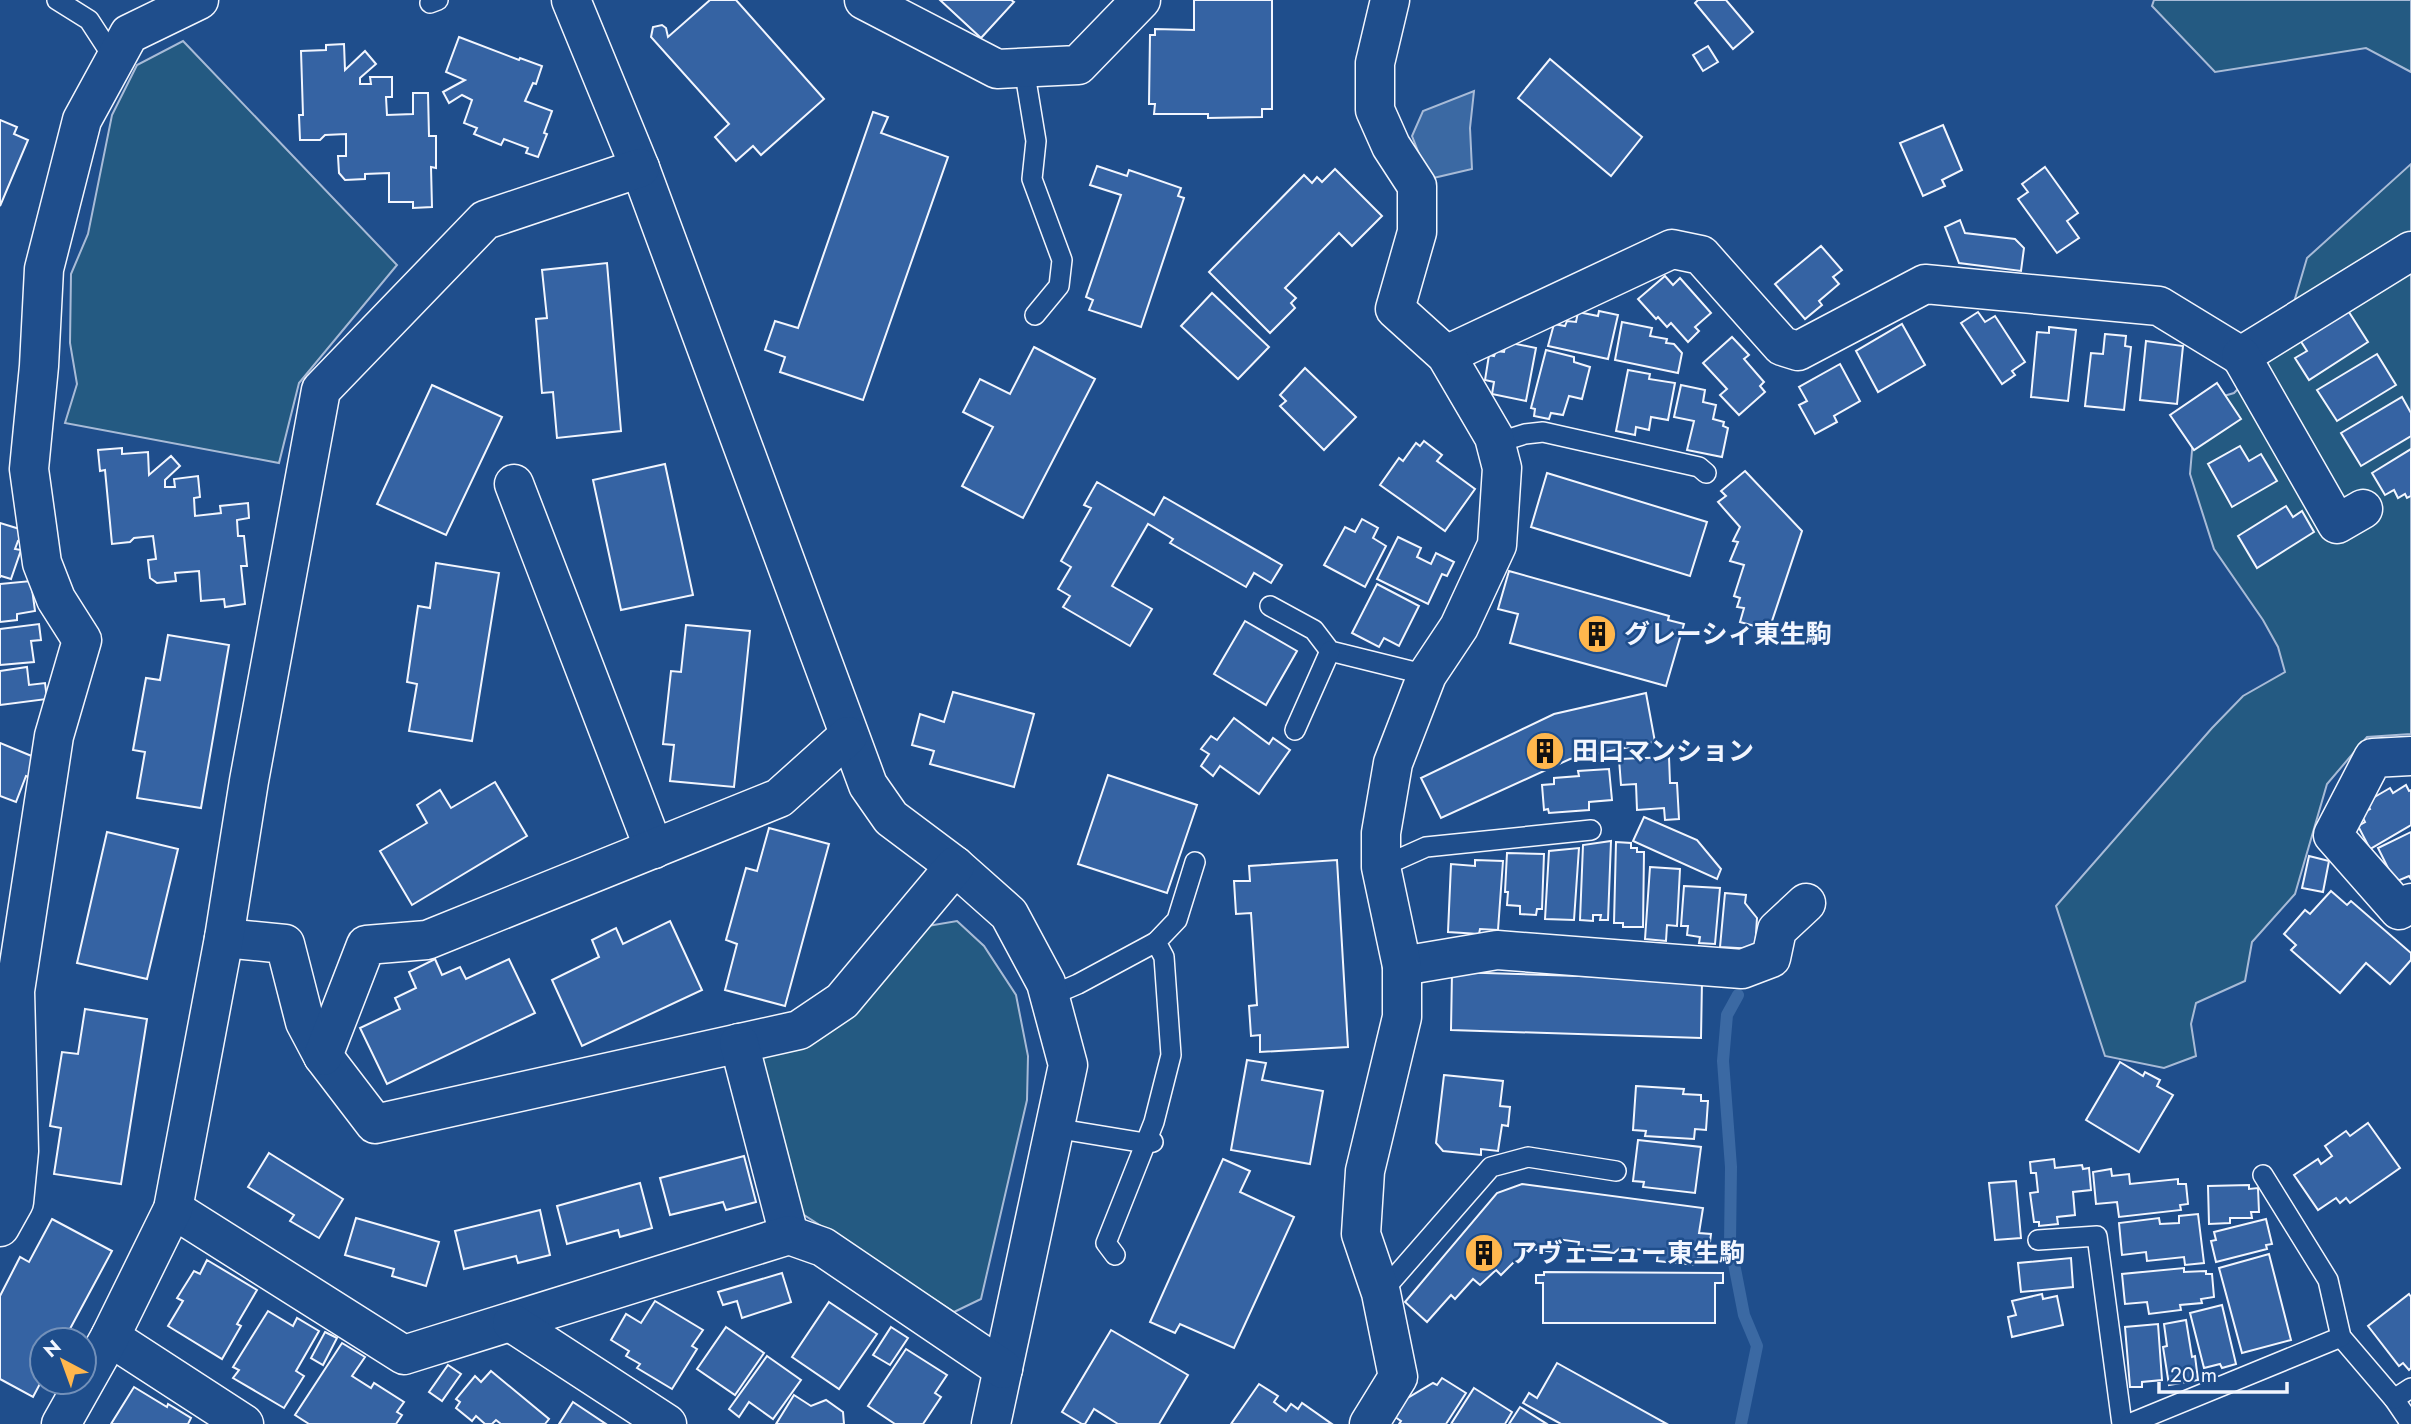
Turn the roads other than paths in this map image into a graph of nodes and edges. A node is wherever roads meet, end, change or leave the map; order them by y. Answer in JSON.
{"nodes":[{"id":1,"x":57,"y":0,"type":"edge"},
{"id":2,"x":199,"y":0,"type":"edge"},
{"id":3,"x":571,"y":0,"type":"edge"},
{"id":4,"x":864,"y":0,"type":"edge"},
{"id":5,"x":1141,"y":0,"type":"edge"},
{"id":6,"x":1390,"y":0,"type":"edge"},
{"id":7,"x":115,"y":60,"type":"junction"},
{"id":8,"x":1024,"y":68,"type":"junction"},
{"id":9,"x":640,"y":168,"type":"junction"},
{"id":10,"x":2411,"y":251,"type":"edge"},
{"id":11,"x":1035,"y":315,"type":"dead end"},
{"id":12,"x":1446,"y":355,"type":"junction"},
{"id":13,"x":2241,"y":356,"type":"junction"},
{"id":14,"x":1496,"y":443,"type":"junction"},
{"id":15,"x":1706,"y":473,"type":"dead end"},
{"id":16,"x":514,"y":484,"type":"dead end"},
{"id":17,"x":2363,"y":509,"type":"dead end"},
{"id":18,"x":1270,"y":606,"type":"dead end"},
{"id":19,"x":1330,"y":651,"type":"junction"},
{"id":20,"x":1427,"y":674,"type":"junction"},
{"id":21,"x":1295,"y":730,"type":"dead end"},
{"id":22,"x":848,"y":736,"type":"junction"},
{"id":23,"x":2411,"y":756,"type":"edge"},
{"id":24,"x":1591,"y":830,"type":"dead end"},
{"id":25,"x":654,"y":849,"type":"junction"},
{"id":26,"x":1195,"y":862,"type":"dead end"},
{"id":27,"x":955,"y":866,"type":"junction"},
{"id":28,"x":1381,"y":867,"type":"junction"},
{"id":29,"x":1806,"y":903,"type":"dead end"},
{"id":30,"x":2411,"y":904,"type":"edge"},
{"id":31,"x":224,"y":938,"type":"junction"},
{"id":32,"x":1156,"y":942,"type":"junction"},
{"id":33,"x":1402,"y":966,"type":"junction"},
{"id":34,"x":1050,"y":996,"type":"junction"},
{"id":35,"x":739,"y":1043,"type":"junction"},
{"id":36,"x":323,"y":1056,"type":"junction"},
{"id":37,"x":1054,"y":1128,"type":"junction"},
{"id":38,"x":1149,"y":1143,"type":"junction"},
{"id":39,"x":1616,"y":1171,"type":"dead end"},
{"id":40,"x":2263,"y":1175,"type":"dead end"},
{"id":41,"x":173,"y":1209,"type":"junction"},
{"id":42,"x":0,"y":1227,"type":"edge"},
{"id":43,"x":789,"y":1235,"type":"junction"},
{"id":44,"x":2038,"y":1240,"type":"dead end"},
{"id":45,"x":1115,"y":1255,"type":"dead end"},
{"id":46,"x":1381,"y":1293,"type":"junction"},
{"id":47,"x":512,"y":1323,"type":"junction"},
{"id":48,"x":110,"y":1337,"type":"junction"},
{"id":49,"x":2341,"y":1337,"type":"junction"},
{"id":50,"x":1003,"y":1369,"type":"junction"},
{"id":51,"x":2411,"y":1388,"type":"edge"},
{"id":52,"x":2394,"y":1399,"type":"junction"},
{"id":53,"x":61,"y":1424,"type":"edge"},
{"id":54,"x":243,"y":1424,"type":"edge"},
{"id":55,"x":667,"y":1424,"type":"edge"},
{"id":56,"x":991,"y":1424,"type":"edge"},
{"id":57,"x":1369,"y":1424,"type":"edge"},
{"id":58,"x":2122,"y":1424,"type":"edge"},
{"id":59,"x":2129,"y":1424,"type":"edge"},
{"id":60,"x":2411,"y":1424,"type":"edge"}],
"edges":[{"from":1,"to":7,"type":"lane"},
{"from":2,"to":7,"type":"street"},
{"from":3,"to":9,"type":"street"},
{"from":4,"to":8,"type":"street"},
{"from":5,"to":8,"type":"street"},
{"from":6,"to":12,"type":"street"},
{"from":7,"to":42,"type":"street"},
{"from":8,"to":11,"type":"lane"},
{"from":9,"to":22,"type":"street"},
{"from":9,"to":31,"type":"street"},
{"from":10,"to":13,"type":"street"},
{"from":12,"to":13,"type":"street"},
{"from":12,"to":14,"type":"street"},
{"from":13,"to":17,"type":"street"},
{"from":14,"to":15,"type":"lane"},
{"from":14,"to":20,"type":"street"},
{"from":16,"to":25,"type":"street"},
{"from":18,"to":19,"type":"lane"},
{"from":19,"to":20,"type":"lane"},
{"from":19,"to":21,"type":"lane"},
{"from":20,"to":28,"type":"street"},
{"from":22,"to":25,"type":"street"},
{"from":22,"to":27,"type":"street"},
{"from":23,"to":30,"type":"street"},
{"from":24,"to":28,"type":"lane"},
{"from":25,"to":36,"type":"street"},
{"from":26,"to":32,"type":"lane"},
{"from":27,"to":34,"type":"street"},
{"from":27,"to":35,"type":"street"},
{"from":28,"to":33,"type":"street"},
{"from":29,"to":33,"type":"street"},
{"from":31,"to":36,"type":"street"},
{"from":31,"to":41,"type":"street"},
{"from":32,"to":34,"type":"lane"},
{"from":32,"to":38,"type":"lane"},
{"from":33,"to":46,"type":"street"},
{"from":34,"to":37,"type":"street"},
{"from":35,"to":36,"type":"street"},
{"from":35,"to":43,"type":"street"},
{"from":37,"to":38,"type":"lane"},
{"from":37,"to":50,"type":"street"},
{"from":38,"to":45,"type":"lane"},
{"from":39,"to":46,"type":"lane"},
{"from":40,"to":49,"type":"lane"},
{"from":41,"to":47,"type":"street"},
{"from":41,"to":48,"type":"street"},
{"from":43,"to":47,"type":"street"},
{"from":43,"to":50,"type":"street"},
{"from":44,"to":58,"type":"lane"},
{"from":46,"to":57,"type":"street"},
{"from":47,"to":55,"type":"street"},
{"from":48,"to":53,"type":"street"},
{"from":48,"to":54,"type":"street"},
{"from":49,"to":52,"type":"lane"},
{"from":49,"to":59,"type":"lane"},
{"from":50,"to":56,"type":"street"},
{"from":51,"to":52,"type":"lane"},
{"from":52,"to":60,"type":"lane"}]}
